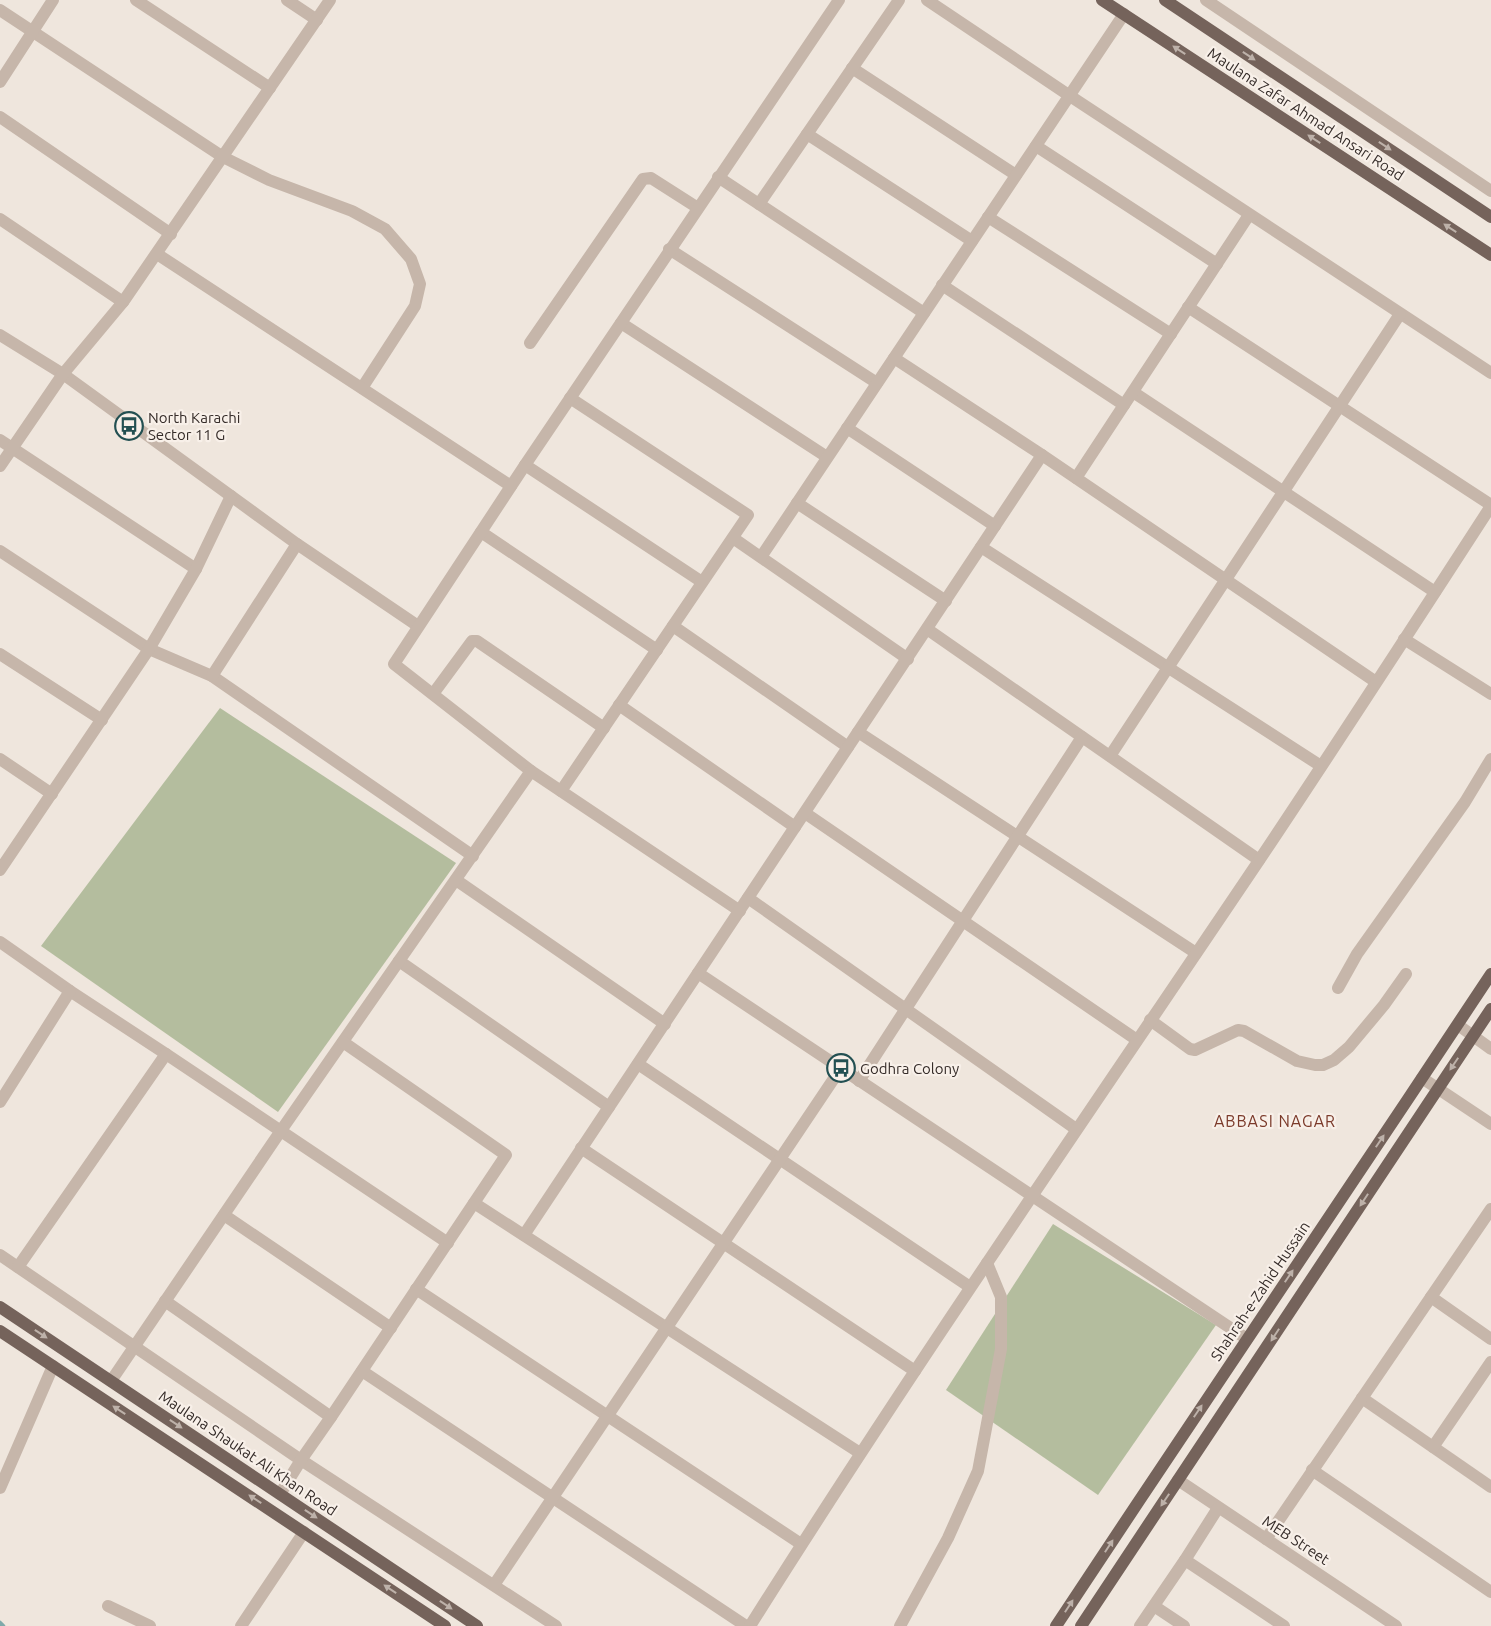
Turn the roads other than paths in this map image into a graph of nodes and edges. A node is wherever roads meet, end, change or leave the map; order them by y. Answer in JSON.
{"nodes":[{"id":1,"x":53,"y":0,"type":"edge"},
{"id":2,"x":136,"y":0,"type":"edge"},
{"id":3,"x":287,"y":0,"type":"edge"},
{"id":4,"x":330,"y":0,"type":"edge"},
{"id":5,"x":838,"y":0,"type":"edge"},
{"id":6,"x":899,"y":0,"type":"edge"},
{"id":7,"x":927,"y":0,"type":"edge"},
{"id":8,"x":1102,"y":0,"type":"edge"},
{"id":9,"x":1165,"y":0,"type":"edge"},
{"id":10,"x":1206,"y":0,"type":"edge"},
{"id":11,"x":0,"y":10,"type":"edge"},
{"id":12,"x":1124,"y":14,"type":"junction"},
{"id":13,"x":317,"y":20,"type":"junction"},
{"id":14,"x":33,"y":32,"type":"junction"},
{"id":15,"x":852,"y":68,"type":"junction"},
{"id":16,"x":0,"y":82,"type":"edge"},
{"id":17,"x":270,"y":88,"type":"junction"},
{"id":18,"x":1070,"y":96,"type":"junction"},
{"id":19,"x":0,"y":117,"type":"edge"},
{"id":20,"x":807,"y":134,"type":"junction"},
{"id":21,"x":1036,"y":146,"type":"junction"},
{"id":22,"x":223,"y":157,"type":"junction"},
{"id":23,"x":1016,"y":175,"type":"junction"},
{"id":24,"x":718,"y":177,"type":"junction"},
{"id":25,"x":1491,"y":191,"type":"edge"},
{"id":26,"x":759,"y":204,"type":"junction"},
{"id":27,"x":698,"y":208,"type":"junction"},
{"id":28,"x":1249,"y":215,"type":"junction"},
{"id":29,"x":1491,"y":217,"type":"edge"},
{"id":30,"x":988,"y":218,"type":"junction"},
{"id":31,"x":0,"y":219,"type":"edge"},
{"id":32,"x":170,"y":234,"type":"junction"},
{"id":33,"x":972,"y":241,"type":"junction"},
{"id":34,"x":670,"y":250,"type":"junction"},
{"id":35,"x":157,"y":254,"type":"junction"},
{"id":36,"x":1491,"y":255,"type":"edge"},
{"id":37,"x":1217,"y":264,"type":"junction"},
{"id":38,"x":942,"y":285,"type":"junction"},
{"id":39,"x":123,"y":302,"type":"junction"},
{"id":40,"x":1188,"y":307,"type":"junction"},
{"id":41,"x":924,"y":313,"type":"junction"},
{"id":42,"x":1400,"y":314,"type":"junction"},
{"id":43,"x":621,"y":323,"type":"junction"},
{"id":44,"x":1170,"y":334,"type":"junction"},
{"id":45,"x":0,"y":336,"type":"edge"},
{"id":46,"x":530,"y":343,"type":"dead end"},
{"id":47,"x":894,"y":358,"type":"junction"},
{"id":48,"x":1491,"y":373,"type":"edge"},
{"id":49,"x":62,"y":374,"type":"junction"},
{"id":50,"x":877,"y":383,"type":"junction"},
{"id":51,"x":362,"y":388,"type":"junction"},
{"id":52,"x":1133,"y":392,"type":"junction"},
{"id":53,"x":570,"y":398,"type":"junction"},
{"id":54,"x":1124,"y":405,"type":"junction"},
{"id":55,"x":1340,"y":406,"type":"junction"},
{"id":56,"x":847,"y":428,"type":"junction"},
{"id":57,"x":0,"y":440,"type":"edge"},
{"id":58,"x":13,"y":448,"type":"junction"},
{"id":59,"x":1042,"y":455,"type":"junction"},
{"id":60,"x":827,"y":457,"type":"junction"},
{"id":61,"x":525,"y":465,"type":"junction"},
{"id":62,"x":0,"y":466,"type":"edge"},
{"id":63,"x":1076,"y":478,"type":"junction"},
{"id":64,"x":511,"y":486,"type":"junction"},
{"id":65,"x":1284,"y":491,"type":"junction"},
{"id":66,"x":231,"y":496,"type":"junction"},
{"id":67,"x":797,"y":503,"type":"junction"},
{"id":68,"x":1491,"y":506,"type":"edge"},
{"id":69,"x":995,"y":526,"type":"junction"},
{"id":70,"x":481,"y":532,"type":"junction"},
{"id":71,"x":733,"y":538,"type":"junction"},
{"id":72,"x":297,"y":544,"type":"junction"},
{"id":73,"x":981,"y":547,"type":"junction"},
{"id":74,"x":0,"y":551,"type":"edge"},
{"id":75,"x":761,"y":557,"type":"junction"},
{"id":76,"x":196,"y":569,"type":"junction"},
{"id":77,"x":1226,"y":580,"type":"junction"},
{"id":78,"x":702,"y":582,"type":"junction"},
{"id":79,"x":1435,"y":592,"type":"junction"},
{"id":80,"x":946,"y":601,"type":"junction"},
{"id":81,"x":418,"y":626,"type":"junction"},
{"id":82,"x":673,"y":626,"type":"junction"},
{"id":83,"x":927,"y":629,"type":"junction"},
{"id":84,"x":1404,"y":639,"type":"junction"},
{"id":85,"x":149,"y":649,"type":"junction"},
{"id":86,"x":657,"y":650,"type":"junction"},
{"id":87,"x":0,"y":654,"type":"edge"},
{"id":88,"x":908,"y":659,"type":"junction"},
{"id":89,"x":1168,"y":667,"type":"junction"},
{"id":90,"x":212,"y":676,"type":"junction"},
{"id":91,"x":1376,"y":682,"type":"junction"},
{"id":92,"x":433,"y":694,"type":"junction"},
{"id":93,"x":1491,"y":694,"type":"edge"},
{"id":94,"x":619,"y":705,"type":"junction"},
{"id":95,"x":102,"y":720,"type":"junction"},
{"id":96,"x":604,"y":728,"type":"junction"},
{"id":97,"x":858,"y":732,"type":"junction"},
{"id":98,"x":1082,"y":737,"type":"junction"},
{"id":99,"x":848,"y":748,"type":"junction"},
{"id":100,"x":1110,"y":756,"type":"junction"},
{"id":101,"x":0,"y":759,"type":"edge"},
{"id":102,"x":1491,"y":759,"type":"edge"},
{"id":103,"x":1321,"y":766,"type":"junction"},
{"id":104,"x":531,"y":771,"type":"junction"},
{"id":105,"x":561,"y":791,"type":"junction"},
{"id":106,"x":52,"y":794,"type":"junction"},
{"id":107,"x":805,"y":813,"type":"junction"},
{"id":108,"x":795,"y":827,"type":"junction"},
{"id":109,"x":1018,"y":836,"type":"junction"},
{"id":110,"x":473,"y":856,"type":"junction"},
{"id":111,"x":1259,"y":860,"type":"junction"},
{"id":112,"x":0,"y":870,"type":"edge"},
{"id":113,"x":456,"y":880,"type":"junction"},
{"id":114,"x":748,"y":898,"type":"junction"},
{"id":115,"x":740,"y":911,"type":"junction"},
{"id":116,"x":963,"y":921,"type":"junction"},
{"id":117,"x":0,"y":942,"type":"edge"},
{"id":118,"x":1196,"y":953,"type":"junction"},
{"id":119,"x":400,"y":961,"type":"junction"},
{"id":120,"x":698,"y":973,"type":"junction"},
{"id":121,"x":1406,"y":974,"type":"dead end"},
{"id":122,"x":1491,"y":974,"type":"edge"},
{"id":123,"x":1338,"y":988,"type":"dead end"},
{"id":124,"x":70,"y":991,"type":"junction"},
{"id":125,"x":1491,"y":1009,"type":"edge"},
{"id":126,"x":906,"y":1010,"type":"junction"},
{"id":127,"x":1150,"y":1020,"type":"junction"},
{"id":128,"x":665,"y":1024,"type":"junction"},
{"id":129,"x":1458,"y":1025,"type":"junction"},
{"id":130,"x":1473,"y":1036,"type":"junction"},
{"id":131,"x":1137,"y":1040,"type":"junction"},
{"id":132,"x":342,"y":1042,"type":"junction"},
{"id":133,"x":1491,"y":1049,"type":"edge"},
{"id":134,"x":166,"y":1054,"type":"junction"},
{"id":135,"x":638,"y":1064,"type":"junction"},
{"id":136,"x":841,"y":1068,"type":"junction"},
{"id":137,"x":1422,"y":1078,"type":"junction"},
{"id":138,"x":859,"y":1081,"type":"junction"},
{"id":139,"x":1438,"y":1088,"type":"junction"},
{"id":140,"x":0,"y":1102,"type":"edge"},
{"id":141,"x":609,"y":1107,"type":"junction"},
{"id":142,"x":1491,"y":1124,"type":"edge"},
{"id":143,"x":1076,"y":1129,"type":"junction"},
{"id":144,"x":280,"y":1132,"type":"junction"},
{"id":145,"x":581,"y":1148,"type":"junction"},
{"id":146,"x":780,"y":1160,"type":"junction"},
{"id":147,"x":1031,"y":1196,"type":"junction"},
{"id":148,"x":474,"y":1203,"type":"junction"},
{"id":149,"x":224,"y":1215,"type":"junction"},
{"id":150,"x":1489,"y":1217,"type":"edge"},
{"id":151,"x":524,"y":1235,"type":"junction"},
{"id":152,"x":448,"y":1243,"type":"junction"},
{"id":153,"x":724,"y":1244,"type":"junction"},
{"id":154,"x":0,"y":1255,"type":"edge"},
{"id":155,"x":987,"y":1263,"type":"junction"},
{"id":156,"x":18,"y":1267,"type":"junction"},
{"id":157,"x":970,"y":1287,"type":"junction"},
{"id":158,"x":416,"y":1290,"type":"junction"},
{"id":159,"x":1431,"y":1296,"type":"junction"},
{"id":160,"x":165,"y":1301,"type":"junction"},
{"id":161,"x":0,"y":1307,"type":"edge"},
{"id":162,"x":391,"y":1328,"type":"junction"},
{"id":163,"x":668,"y":1328,"type":"junction"},
{"id":164,"x":0,"y":1331,"type":"edge"},
{"id":165,"x":1247,"y":1339,"type":"junction"},
{"id":166,"x":1491,"y":1339,"type":"edge"},
{"id":167,"x":135,"y":1346,"type":"junction"},
{"id":168,"x":1491,"y":1362,"type":"edge"},
{"id":169,"x":53,"y":1366,"type":"junction"},
{"id":170,"x":915,"y":1370,"type":"junction"},
{"id":171,"x":362,"y":1371,"type":"junction"},
{"id":172,"x":111,"y":1381,"type":"junction"},
{"id":173,"x":1362,"y":1398,"type":"junction"},
{"id":174,"x":608,"y":1416,"type":"junction"},
{"id":175,"x":332,"y":1417,"type":"junction"},
{"id":176,"x":1433,"y":1447,"type":"junction"},
{"id":177,"x":860,"y":1453,"type":"junction"},
{"id":178,"x":301,"y":1460,"type":"junction"},
{"id":179,"x":1312,"y":1470,"type":"junction"},
{"id":180,"x":1178,"y":1480,"type":"junction"},
{"id":181,"x":1491,"y":1487,"type":"edge"},
{"id":182,"x":0,"y":1488,"type":"edge"},
{"id":183,"x":280,"y":1494,"type":"junction"},
{"id":184,"x":554,"y":1498,"type":"junction"},
{"id":185,"x":1218,"y":1508,"type":"junction"},
{"id":186,"x":304,"y":1532,"type":"junction"},
{"id":187,"x":1266,"y":1539,"type":"junction"},
{"id":188,"x":801,"y":1544,"type":"junction"},
{"id":189,"x":1185,"y":1560,"type":"junction"},
{"id":190,"x":494,"y":1585,"type":"junction"},
{"id":191,"x":1491,"y":1592,"type":"edge"},
{"id":192,"x":108,"y":1606,"type":"dead end"},
{"id":193,"x":1154,"y":1606,"type":"junction"},
{"id":194,"x":150,"y":1626,"type":"edge"},
{"id":195,"x":241,"y":1626,"type":"edge"},
{"id":196,"x":445,"y":1626,"type":"edge"},
{"id":197,"x":477,"y":1626,"type":"edge"},
{"id":198,"x":556,"y":1626,"type":"edge"},
{"id":199,"x":748,"y":1626,"type":"edge"},
{"id":200,"x":900,"y":1626,"type":"edge"},
{"id":201,"x":1056,"y":1626,"type":"edge"},
{"id":202,"x":1080,"y":1626,"type":"edge"},
{"id":203,"x":1140,"y":1626,"type":"edge"},
{"id":204,"x":1184,"y":1626,"type":"edge"},
{"id":205,"x":1284,"y":1626,"type":"edge"},
{"id":206,"x":1396,"y":1626,"type":"edge"}],
"edges":[{"from":1,"to":14,"type":"street"},
{"from":2,"to":17,"type":"street"},
{"from":3,"to":13,"type":"street"},
{"from":4,"to":13,"type":"street"},
{"from":5,"to":24,"type":"street"},
{"from":6,"to":15,"type":"street"},
{"from":7,"to":18,"type":"street"},
{"from":8,"to":12,"type":"main road","name":"Maulana Zafar Ahmad Ansari Road"},
{"from":9,"to":29,"type":"main road","name":"Maulana Zafar Ahmad Ansari Road","one_way":true},
{"from":10,"to":25,"type":"street"},
{"from":11,"to":14,"type":"street"},
{"from":12,"to":18,"type":"street"},
{"from":36,"to":12,"type":"main road","name":"Maulana Zafar Ahmad Ansari Road","one_way":true},
{"from":13,"to":17,"type":"street"},
{"from":14,"to":16,"type":"street"},
{"from":14,"to":22,"type":"street"},
{"from":15,"to":20,"type":"street"},
{"from":15,"to":23,"type":"street"},
{"from":17,"to":22,"type":"street"},
{"from":18,"to":21,"type":"street"},
{"from":18,"to":28,"type":"street"},
{"from":19,"to":32,"type":"street"},
{"from":20,"to":26,"type":"street"},
{"from":20,"to":33,"type":"street"},
{"from":21,"to":23,"type":"street"},
{"from":21,"to":37,"type":"street"},
{"from":22,"to":32,"type":"street"},
{"from":22,"to":51,"type":"street"},
{"from":23,"to":30,"type":"street"},
{"from":24,"to":26,"type":"street"},
{"from":24,"to":27,"type":"street"},
{"from":26,"to":41,"type":"street"},
{"from":27,"to":34,"type":"street"},
{"from":27,"to":46,"type":"street"},
{"from":28,"to":37,"type":"street"},
{"from":28,"to":42,"type":"street"},
{"from":30,"to":33,"type":"street"},
{"from":30,"to":44,"type":"street"},
{"from":31,"to":39,"type":"street"},
{"from":32,"to":35,"type":"street"},
{"from":33,"to":38,"type":"street"},
{"from":34,"to":43,"type":"street"},
{"from":34,"to":50,"type":"street"},
{"from":35,"to":39,"type":"street"},
{"from":35,"to":51,"type":"street"},
{"from":37,"to":40,"type":"street"},
{"from":38,"to":41,"type":"street"},
{"from":38,"to":54,"type":"street"},
{"from":39,"to":49,"type":"street"},
{"from":40,"to":44,"type":"street"},
{"from":40,"to":55,"type":"street"},
{"from":41,"to":47,"type":"street"},
{"from":42,"to":48,"type":"street"},
{"from":42,"to":55,"type":"street"},
{"from":43,"to":53,"type":"street"},
{"from":43,"to":60,"type":"street"},
{"from":44,"to":52,"type":"street"},
{"from":45,"to":49,"type":"street"},
{"from":47,"to":50,"type":"street"},
{"from":47,"to":59,"type":"street"},
{"from":49,"to":58,"type":"street"},
{"from":49,"to":66,"type":"street"},
{"from":50,"to":56,"type":"street"},
{"from":51,"to":64,"type":"street"},
{"from":52,"to":54,"type":"street"},
{"from":52,"to":65,"type":"street"},
{"from":53,"to":61,"type":"street"},
{"from":53,"to":71,"type":"street"},
{"from":54,"to":63,"type":"street"},
{"from":55,"to":65,"type":"street"},
{"from":55,"to":68,"type":"street"},
{"from":56,"to":60,"type":"street"},
{"from":56,"to":69,"type":"street"},
{"from":57,"to":58,"type":"street"},
{"from":58,"to":62,"type":"street"},
{"from":58,"to":76,"type":"street"},
{"from":59,"to":63,"type":"street"},
{"from":59,"to":69,"type":"street"},
{"from":60,"to":67,"type":"street"},
{"from":61,"to":64,"type":"street"},
{"from":61,"to":78,"type":"street"},
{"from":63,"to":77,"type":"street"},
{"from":64,"to":70,"type":"street"},
{"from":65,"to":77,"type":"street"},
{"from":65,"to":79,"type":"street"},
{"from":66,"to":72,"type":"street"},
{"from":66,"to":76,"type":"street"},
{"from":67,"to":75,"type":"street"},
{"from":67,"to":80,"type":"street"},
{"from":68,"to":79,"type":"street"},
{"from":69,"to":73,"type":"street"},
{"from":70,"to":81,"type":"street"},
{"from":70,"to":86,"type":"street"},
{"from":71,"to":75,"type":"street"},
{"from":71,"to":78,"type":"street"},
{"from":72,"to":81,"type":"street"},
{"from":72,"to":90,"type":"street"},
{"from":73,"to":80,"type":"street"},
{"from":73,"to":89,"type":"street"},
{"from":74,"to":85,"type":"street"},
{"from":75,"to":88,"type":"street"},
{"from":76,"to":85,"type":"street"},
{"from":77,"to":89,"type":"street"},
{"from":77,"to":91,"type":"street"},
{"from":78,"to":82,"type":"street"},
{"from":79,"to":84,"type":"street"},
{"from":80,"to":83,"type":"street"},
{"from":81,"to":92,"type":"street"},
{"from":82,"to":86,"type":"street"},
{"from":82,"to":99,"type":"street"},
{"from":83,"to":88,"type":"street"},
{"from":83,"to":98,"type":"street"},
{"from":84,"to":91,"type":"street"},
{"from":84,"to":93,"type":"street"},
{"from":85,"to":90,"type":"street"},
{"from":85,"to":95,"type":"street"},
{"from":86,"to":94,"type":"street"},
{"from":87,"to":95,"type":"street"},
{"from":88,"to":97,"type":"street"},
{"from":89,"to":100,"type":"street"},
{"from":89,"to":103,"type":"street"},
{"from":90,"to":110,"type":"street"},
{"from":91,"to":103,"type":"street"},
{"from":92,"to":96,"type":"street"},
{"from":92,"to":104,"type":"street"},
{"from":94,"to":96,"type":"street"},
{"from":94,"to":108,"type":"street"},
{"from":95,"to":106,"type":"street"},
{"from":96,"to":105,"type":"street"},
{"from":97,"to":99,"type":"street"},
{"from":97,"to":109,"type":"street"},
{"from":98,"to":100,"type":"street"},
{"from":98,"to":109,"type":"street"},
{"from":99,"to":107,"type":"street"},
{"from":100,"to":111,"type":"street"},
{"from":101,"to":106,"type":"street"},
{"from":102,"to":123,"type":"street"},
{"from":103,"to":111,"type":"street"},
{"from":104,"to":105,"type":"street"},
{"from":104,"to":110,"type":"street"},
{"from":105,"to":115,"type":"street"},
{"from":106,"to":112,"type":"street"},
{"from":107,"to":108,"type":"street"},
{"from":107,"to":116,"type":"street"},
{"from":108,"to":114,"type":"street"},
{"from":109,"to":116,"type":"street"},
{"from":109,"to":118,"type":"street"},
{"from":110,"to":113,"type":"street"},
{"from":111,"to":118,"type":"street"},
{"from":113,"to":119,"type":"street"},
{"from":113,"to":128,"type":"street"},
{"from":114,"to":115,"type":"street"},
{"from":114,"to":126,"type":"street"},
{"from":115,"to":120,"type":"street"},
{"from":116,"to":126,"type":"street"},
{"from":116,"to":131,"type":"street"},
{"from":117,"to":124,"type":"street"},
{"from":118,"to":127,"type":"street"},
{"from":119,"to":132,"type":"street"},
{"from":119,"to":141,"type":"street"},
{"from":120,"to":128,"type":"street"},
{"from":120,"to":136,"type":"street"},
{"from":121,"to":127,"type":"street"},
{"from":122,"to":129,"type":"main road","name":"Shahrah-e-Zahid Hussain"},
{"from":124,"to":134,"type":"street"},
{"from":124,"to":140,"type":"street"},
{"from":125,"to":130,"type":"main road"},
{"from":126,"to":138,"type":"street"},
{"from":126,"to":143,"type":"street"},
{"from":127,"to":131,"type":"street"},
{"from":128,"to":135,"type":"street"},
{"from":129,"to":130,"type":"street"},
{"from":129,"to":137,"type":"main road","name":"Shahrah-e-Zahid Hussain"},
{"from":130,"to":133,"type":"street"},
{"from":130,"to":139,"type":"main road","one_way":true},
{"from":131,"to":143,"type":"street"},
{"from":132,"to":144,"type":"street"},
{"from":132,"to":148,"type":"street"},
{"from":134,"to":144,"type":"street"},
{"from":134,"to":156,"type":"street"},
{"from":135,"to":141,"type":"street"},
{"from":135,"to":146,"type":"street"},
{"from":136,"to":138,"type":"street"},
{"from":136,"to":146,"type":"street"},
{"from":137,"to":139,"type":"street"},
{"from":165,"to":137,"type":"main road","name":"Shahrah-e-Zahid Hussain","one_way":true},
{"from":138,"to":147,"type":"street"},
{"from":139,"to":142,"type":"street"},
{"from":139,"to":180,"type":"main road","one_way":true},
{"from":141,"to":145,"type":"street"},
{"from":143,"to":147,"type":"street"},
{"from":144,"to":149,"type":"street"},
{"from":144,"to":152,"type":"street"},
{"from":145,"to":151,"type":"street"},
{"from":145,"to":153,"type":"street"},
{"from":146,"to":153,"type":"street"},
{"from":146,"to":157,"type":"street"},
{"from":147,"to":155,"type":"street"},
{"from":147,"to":165,"type":"street"},
{"from":148,"to":151,"type":"street"},
{"from":148,"to":152,"type":"street"},
{"from":149,"to":160,"type":"street"},
{"from":149,"to":162,"type":"street"},
{"from":150,"to":159,"type":"street"},
{"from":151,"to":163,"type":"street"},
{"from":152,"to":158,"type":"street"},
{"from":153,"to":163,"type":"street"},
{"from":153,"to":170,"type":"street"},
{"from":154,"to":156,"type":"street"},
{"from":155,"to":157,"type":"street"},
{"from":155,"to":200,"type":"street"},
{"from":156,"to":167,"type":"street"},
{"from":157,"to":170,"type":"street"},
{"from":158,"to":162,"type":"street"},
{"from":158,"to":174,"type":"street"},
{"from":159,"to":166,"type":"street"},
{"from":159,"to":173,"type":"street"},
{"from":160,"to":167,"type":"street"},
{"from":160,"to":175,"type":"street"},
{"from":161,"to":172,"type":"main road","name":"Maulana Shaukat Ali Khan Road","one_way":true},
{"from":162,"to":171,"type":"street"},
{"from":163,"to":174,"type":"street"},
{"from":163,"to":177,"type":"street"},
{"from":164,"to":169,"type":"main road"},
{"from":201,"to":165,"type":"main road","name":"Shahrah-e-Zahid Hussain","one_way":true},
{"from":167,"to":172,"type":"street"},
{"from":167,"to":178,"type":"street"},
{"from":168,"to":176,"type":"street"},
{"from":169,"to":182,"type":"street"},
{"from":186,"to":169,"type":"main road","one_way":true},
{"from":170,"to":177,"type":"street"},
{"from":171,"to":175,"type":"street"},
{"from":171,"to":184,"type":"street"},
{"from":172,"to":183,"type":"main road","name":"Maulana Shaukat Ali Khan Road","one_way":true},
{"from":173,"to":176,"type":"street"},
{"from":173,"to":179,"type":"street"},
{"from":174,"to":184,"type":"street"},
{"from":174,"to":188,"type":"street"},
{"from":175,"to":178,"type":"street"},
{"from":176,"to":181,"type":"street"},
{"from":177,"to":188,"type":"street"},
{"from":178,"to":183,"type":"street"},
{"from":178,"to":190,"type":"street"},
{"from":179,"to":187,"type":"street"},
{"from":179,"to":191,"type":"street"},
{"from":180,"to":185,"type":"street","name":"MEB Street"},
{"from":180,"to":202,"type":"main road","one_way":true},
{"from":183,"to":197,"type":"main road","name":"Maulana Shaukat Ali Khan Road","one_way":true},
{"from":184,"to":190,"type":"street"},
{"from":184,"to":199,"type":"street"},
{"from":185,"to":187,"type":"street","name":"MEB Street"},
{"from":185,"to":189,"type":"street"},
{"from":186,"to":195,"type":"street"},
{"from":196,"to":186,"type":"main road","one_way":true},
{"from":187,"to":206,"type":"street","name":"MEB Street"},
{"from":188,"to":199,"type":"street"},
{"from":189,"to":193,"type":"street"},
{"from":189,"to":205,"type":"street"},
{"from":190,"to":198,"type":"street"},
{"from":192,"to":194,"type":"street"},
{"from":193,"to":203,"type":"street"},
{"from":193,"to":204,"type":"street"}]}
